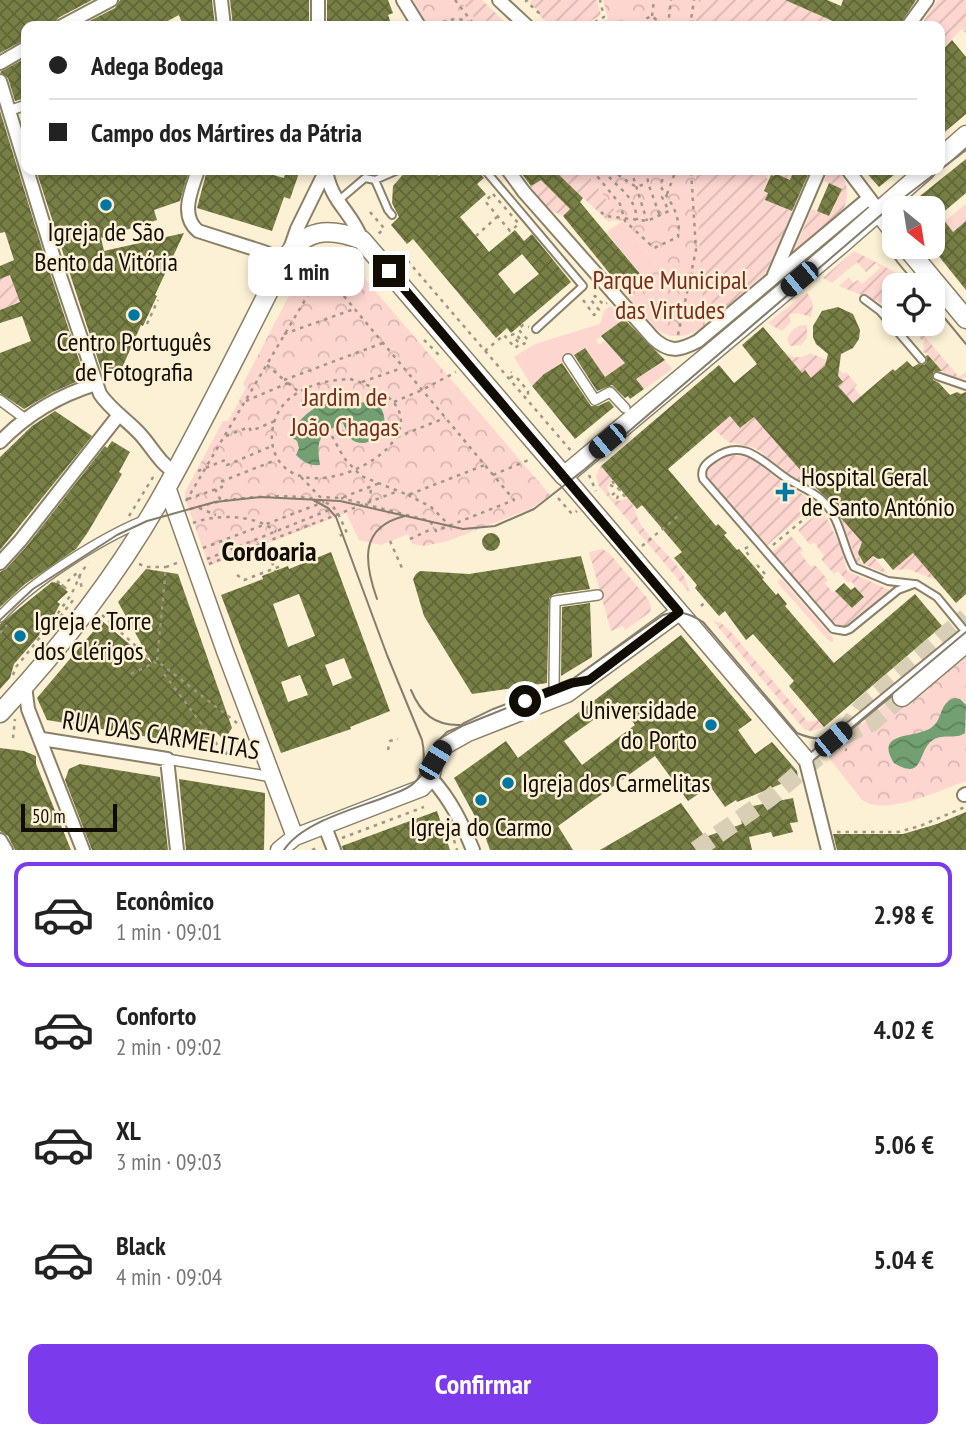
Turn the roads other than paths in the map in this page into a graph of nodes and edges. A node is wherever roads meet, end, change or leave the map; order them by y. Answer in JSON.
{"nodes":[{"id":1,"x":111,"y":0,"type":"edge"},
{"id":2,"x":221,"y":0,"type":"edge"},
{"id":3,"x":318,"y":0,"type":"edge"},
{"id":4,"x":403,"y":0,"type":"edge"},
{"id":5,"x":499,"y":0,"type":"edge"},
{"id":6,"x":927,"y":0,"type":"edge"},
{"id":7,"x":71,"y":21,"type":"edge"},
{"id":8,"x":223,"y":21,"type":"edge"},
{"id":9,"x":318,"y":21,"type":"edge"},
{"id":10,"x":416,"y":21,"type":"edge"},
{"id":11,"x":522,"y":21,"type":"edge"},
{"id":12,"x":912,"y":21,"type":"edge"},
{"id":13,"x":21,"y":51,"type":"edge"},
{"id":14,"x":0,"y":63,"type":"edge"},
{"id":15,"x":0,"y":81,"type":"edge"},
{"id":16,"x":21,"y":107,"type":"edge"},
{"id":17,"x":8,"y":111,"type":"junction"},
{"id":18,"x":966,"y":135,"type":"edge"},
{"id":19,"x":21,"y":151,"type":"edge"},
{"id":20,"x":945,"y":154,"type":"edge"},
{"id":21,"x":29,"y":175,"type":"edge"},
{"id":22,"x":196,"y":175,"type":"edge"},
{"id":23,"x":324,"y":175,"type":"edge"},
{"id":24,"x":327,"y":175,"type":"edge"},
{"id":25,"x":386,"y":175,"type":"edge"},
{"id":26,"x":489,"y":175,"type":"edge"},
{"id":27,"x":512,"y":175,"type":"edge"},
{"id":28,"x":817,"y":175,"type":"edge"},
{"id":29,"x":852,"y":175,"type":"edge"},
{"id":30,"x":918,"y":175,"type":"edge"},
{"id":31,"x":375,"y":180,"type":"junction"},
{"id":32,"x":338,"y":201,"type":"junction"},
{"id":33,"x":874,"y":204,"type":"junction"},
{"id":34,"x":392,"y":215,"type":"dead end"},
{"id":35,"x":882,"y":215,"type":"edge"},
{"id":36,"x":362,"y":240,"type":"junction"},
{"id":37,"x":287,"y":256,"type":"junction"},
{"id":38,"x":916,"y":259,"type":"edge"},
{"id":39,"x":772,"y":279,"type":"junction"},
{"id":40,"x":864,"y":299,"type":"dead end"},
{"id":41,"x":966,"y":319,"type":"edge"},
{"id":42,"x":536,"y":329,"type":"dead end"},
{"id":43,"x":568,"y":359,"type":"dead end"},
{"id":44,"x":922,"y":360,"type":"dead end"},
{"id":45,"x":937,"y":376,"type":"dead end"},
{"id":46,"x":96,"y":384,"type":"junction"},
{"id":47,"x":966,"y":386,"type":"edge"},
{"id":48,"x":0,"y":400,"type":"edge"},
{"id":49,"x":625,"y":408,"type":"dead end"},
{"id":50,"x":118,"y":416,"type":"junction"},
{"id":51,"x":24,"y":418,"type":"junction"},
{"id":52,"x":0,"y":442,"type":"edge"},
{"id":53,"x":168,"y":474,"type":"junction"},
{"id":54,"x":564,"y":476,"type":"junction"},
{"id":55,"x":148,"y":519,"type":"junction"},
{"id":56,"x":0,"y":563,"type":"edge"},
{"id":57,"x":914,"y":583,"type":"junction"},
{"id":58,"x":598,"y":595,"type":"dead end"},
{"id":59,"x":679,"y":612,"type":"junction"},
{"id":60,"x":0,"y":617,"type":"edge"},
{"id":61,"x":966,"y":634,"type":"edge"},
{"id":62,"x":589,"y":680,"type":"junction"},
{"id":63,"x":21,"y":684,"type":"junction"},
{"id":64,"x":554,"y":690,"type":"junction"},
{"id":65,"x":902,"y":697,"type":"tunnel mouth"},
{"id":66,"x":8,"y":716,"type":"edge"},
{"id":67,"x":42,"y":739,"type":"junction"},
{"id":68,"x":443,"y":747,"type":"junction"},
{"id":69,"x":808,"y":758,"type":"junction"},
{"id":70,"x":167,"y":759,"type":"junction"},
{"id":71,"x":272,"y":777,"type":"junction"},
{"id":72,"x":431,"y":778,"type":"junction"},
{"id":73,"x":325,"y":827,"type":"junction"},
{"id":74,"x":295,"y":837,"type":"junction"},
{"id":75,"x":0,"y":839,"type":"edge"},
{"id":76,"x":332,"y":846,"type":"edge"},
{"id":77,"x":6,"y":850,"type":"edge"},
{"id":78,"x":83,"y":850,"type":"edge"},
{"id":79,"x":177,"y":850,"type":"edge"},
{"id":80,"x":279,"y":850,"type":"edge"},
{"id":81,"x":473,"y":850,"type":"edge"},
{"id":82,"x":828,"y":850,"type":"edge"}],
"edges":[{"from":1,"to":7,"type":"street"},
{"from":2,"to":8,"type":"street"},
{"from":3,"to":9,"type":"street"},
{"from":4,"to":10,"type":"street"},
{"from":5,"to":11,"type":"street"},
{"from":6,"to":12,"type":"street"},
{"from":13,"to":14,"type":"street"},
{"from":15,"to":17,"type":"street"},
{"from":16,"to":17,"type":"street"},
{"from":17,"to":19,"type":"street"},
{"from":18,"to":20,"type":"main road"},
{"from":21,"to":46,"type":"street"},
{"from":22,"to":37,"type":"street"},
{"from":23,"to":37,"type":"street"},
{"from":24,"to":32,"type":"street"},
{"from":25,"to":31,"type":"lane"},
{"from":26,"to":42,"type":"lane"},
{"from":27,"to":39,"type":"street"},
{"from":28,"to":39,"type":"street"},
{"from":29,"to":33,"type":"street"},
{"from":30,"to":33,"type":"main road"},
{"from":31,"to":32,"type":"lane"},
{"from":31,"to":34,"type":"lane"},
{"from":32,"to":36,"type":"street"},
{"from":33,"to":35,"type":"main road"},
{"from":33,"to":39,"type":"street"},
{"from":33,"to":54,"type":"main road"},
{"from":36,"to":37,"type":"main road"},
{"from":36,"to":54,"type":"main road"},
{"from":37,"to":53,"type":"main road"},
{"from":38,"to":41,"type":"main road"},
{"from":40,"to":44,"type":"lane"},
{"from":43,"to":49,"type":"street"},
{"from":45,"to":47,"type":"lane"},
{"from":46,"to":50,"type":"street"},
{"from":46,"to":51,"type":"street"},
{"from":48,"to":51,"type":"street"},
{"from":50,"to":53,"type":"street"},
{"from":50,"to":56,"type":"street"},
{"from":51,"to":52,"type":"street"},
{"from":53,"to":55,"type":"main road"},
{"from":53,"to":71,"type":"street"},
{"from":54,"to":59,"type":"street"},
{"from":55,"to":60,"type":"street"},
{"from":55,"to":63,"type":"main road"},
{"from":57,"to":57,"type":"lane"},
{"from":57,"to":61,"type":"lane"},
{"from":58,"to":64,"type":"street"},
{"from":59,"to":62,"type":"street"},
{"from":59,"to":69,"type":"street"},
{"from":61,"to":65,"type":"main road"},
{"from":61,"to":69,"type":"lane"},
{"from":62,"to":64,"type":"lane"},
{"from":62,"to":68,"type":"street"},
{"from":63,"to":66,"type":"main road"},
{"from":63,"to":67,"type":"street"},
{"from":64,"to":68,"type":"lane"},
{"from":67,"to":70,"type":"street","name":"RUA DAS CARMELITAS"},
{"from":67,"to":78,"type":"street"},
{"from":68,"to":72,"type":"street"},
{"from":69,"to":82,"type":"street"},
{"from":70,"to":71,"type":"street","name":"RUA DAS CARMELITAS"},
{"from":70,"to":79,"type":"street"},
{"from":71,"to":74,"type":"street"},
{"from":72,"to":73,"type":"street"},
{"from":72,"to":81,"type":"street"},
{"from":73,"to":74,"type":"street"},
{"from":73,"to":76,"type":"street"},
{"from":74,"to":80,"type":"street"},
{"from":75,"to":77,"type":"street"}]}
